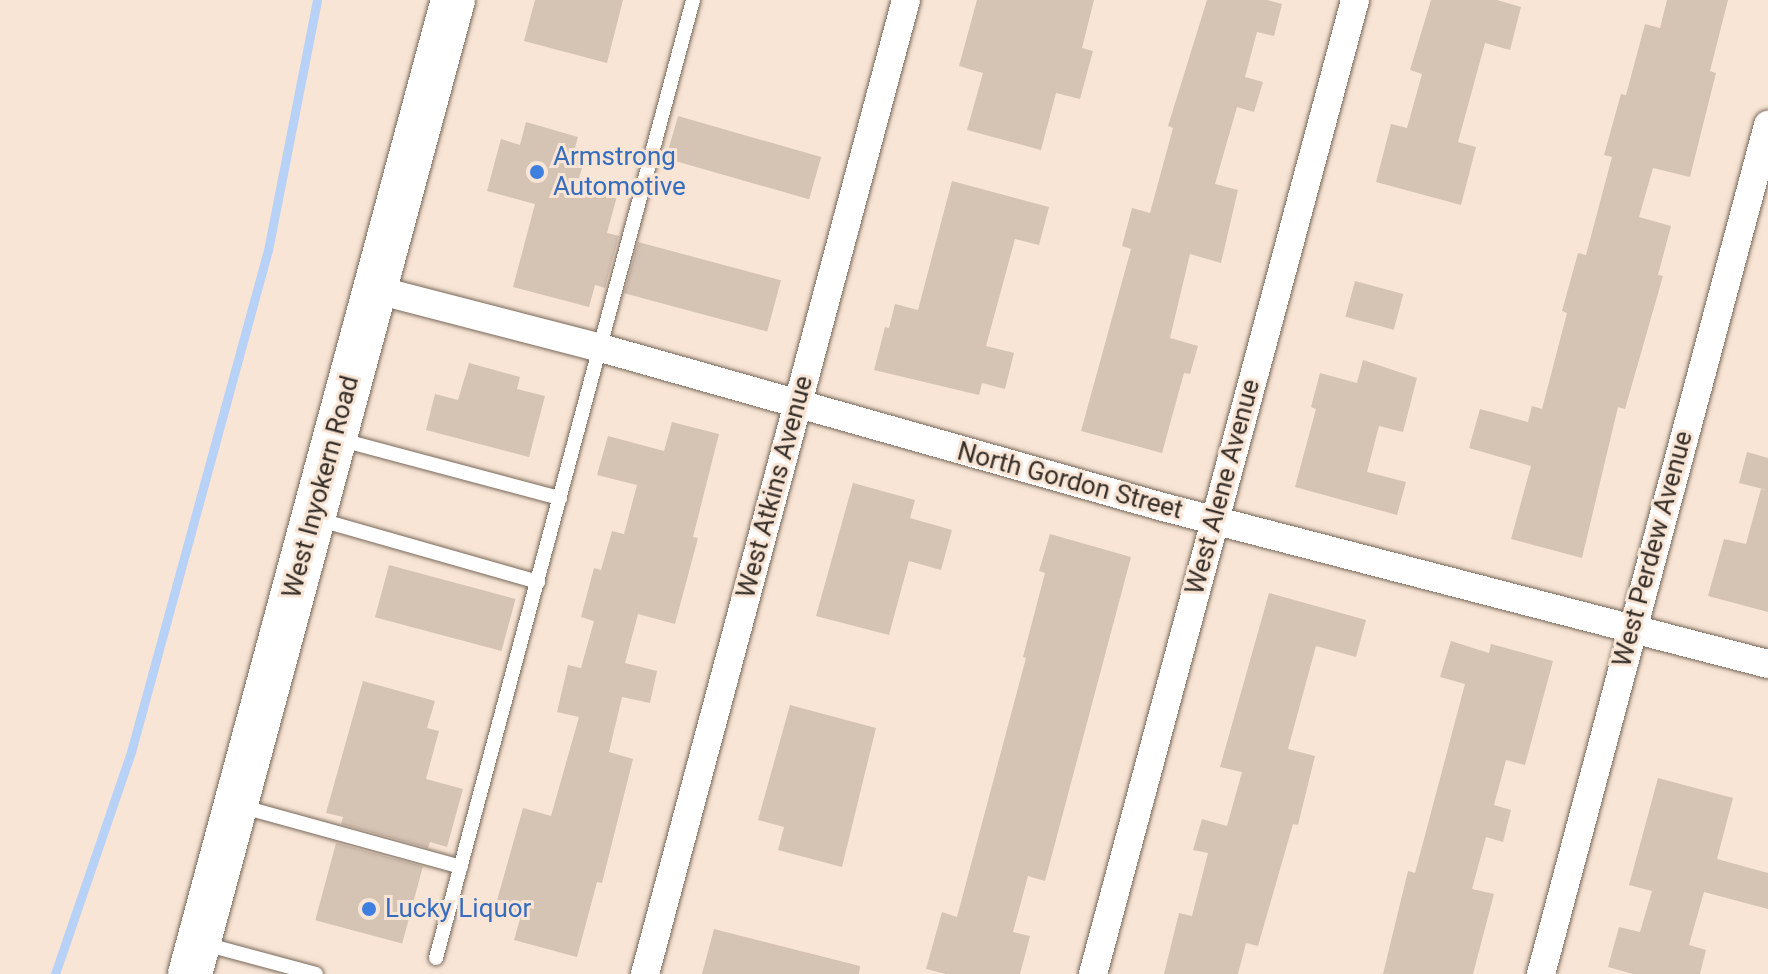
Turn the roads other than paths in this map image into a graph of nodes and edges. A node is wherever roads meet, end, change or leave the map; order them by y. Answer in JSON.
{"nodes":[{"id":1,"x":453,"y":0,"type":"edge"},
{"id":2,"x":693,"y":0,"type":"edge"},
{"id":3,"x":906,"y":0,"type":"edge"},
{"id":4,"x":1355,"y":0,"type":"edge"},
{"id":5,"x":1768,"y":125,"type":"edge"},
{"id":6,"x":373,"y":289,"type":"junction"},
{"id":7,"x":601,"y":348,"type":"junction"},
{"id":8,"x":797,"y":405,"type":"junction"},
{"id":9,"x":334,"y":438,"type":"junction"},
{"id":10,"x":560,"y":498,"type":"junction"},
{"id":11,"x":313,"y":518,"type":"junction"},
{"id":12,"x":1214,"y":520,"type":"junction"},
{"id":13,"x":538,"y":582,"type":"junction"},
{"id":14,"x":1631,"y":630,"type":"junction"},
{"id":15,"x":1768,"y":664,"type":"edge"},
{"id":16,"x":236,"y":805,"type":"junction"},
{"id":17,"x":461,"y":867,"type":"junction"},
{"id":18,"x":194,"y":958,"type":"edge"},
{"id":19,"x":436,"y":958,"type":"dead end"},
{"id":20,"x":316,"y":974,"type":"edge"},
{"id":21,"x":645,"y":974,"type":"edge"},
{"id":22,"x":1093,"y":974,"type":"edge"},
{"id":23,"x":1541,"y":974,"type":"edge"}],
"edges":[{"from":1,"to":6,"type":"main road","name":"West Inyokern Road"},
{"from":2,"to":7,"type":"lane"},
{"from":3,"to":8,"type":"street","name":"West Atkins Avenue"},
{"from":4,"to":12,"type":"street","name":"West Alene Avenue"},
{"from":5,"to":14,"type":"street","name":"West Perdew Avenue"},
{"from":6,"to":7,"type":"street","name":"North Gordon Street"},
{"from":6,"to":9,"type":"main road","name":"West Inyokern Road"},
{"from":7,"to":8,"type":"street","name":"North Gordon Street"},
{"from":7,"to":10,"type":"lane"},
{"from":8,"to":12,"type":"street","name":"North Gordon Street"},
{"from":8,"to":21,"type":"street","name":"West Atkins Avenue"},
{"from":9,"to":10,"type":"lane"},
{"from":9,"to":11,"type":"main road","name":"West Inyokern Road"},
{"from":10,"to":13,"type":"lane"},
{"from":11,"to":13,"type":"lane"},
{"from":11,"to":16,"type":"main road","name":"West Inyokern Road"},
{"from":12,"to":14,"type":"street","name":"North Gordon Street"},
{"from":12,"to":22,"type":"street","name":"West Alene Avenue"},
{"from":13,"to":17,"type":"lane"},
{"from":14,"to":15,"type":"street","name":"North Gordon Street"},
{"from":14,"to":23,"type":"street","name":"West Perdew Avenue"},
{"from":16,"to":17,"type":"lane"},
{"from":16,"to":18,"type":"main road","name":"West Inyokern Road"},
{"from":17,"to":19,"type":"lane"},
{"from":18,"to":20,"type":"lane"}]}
